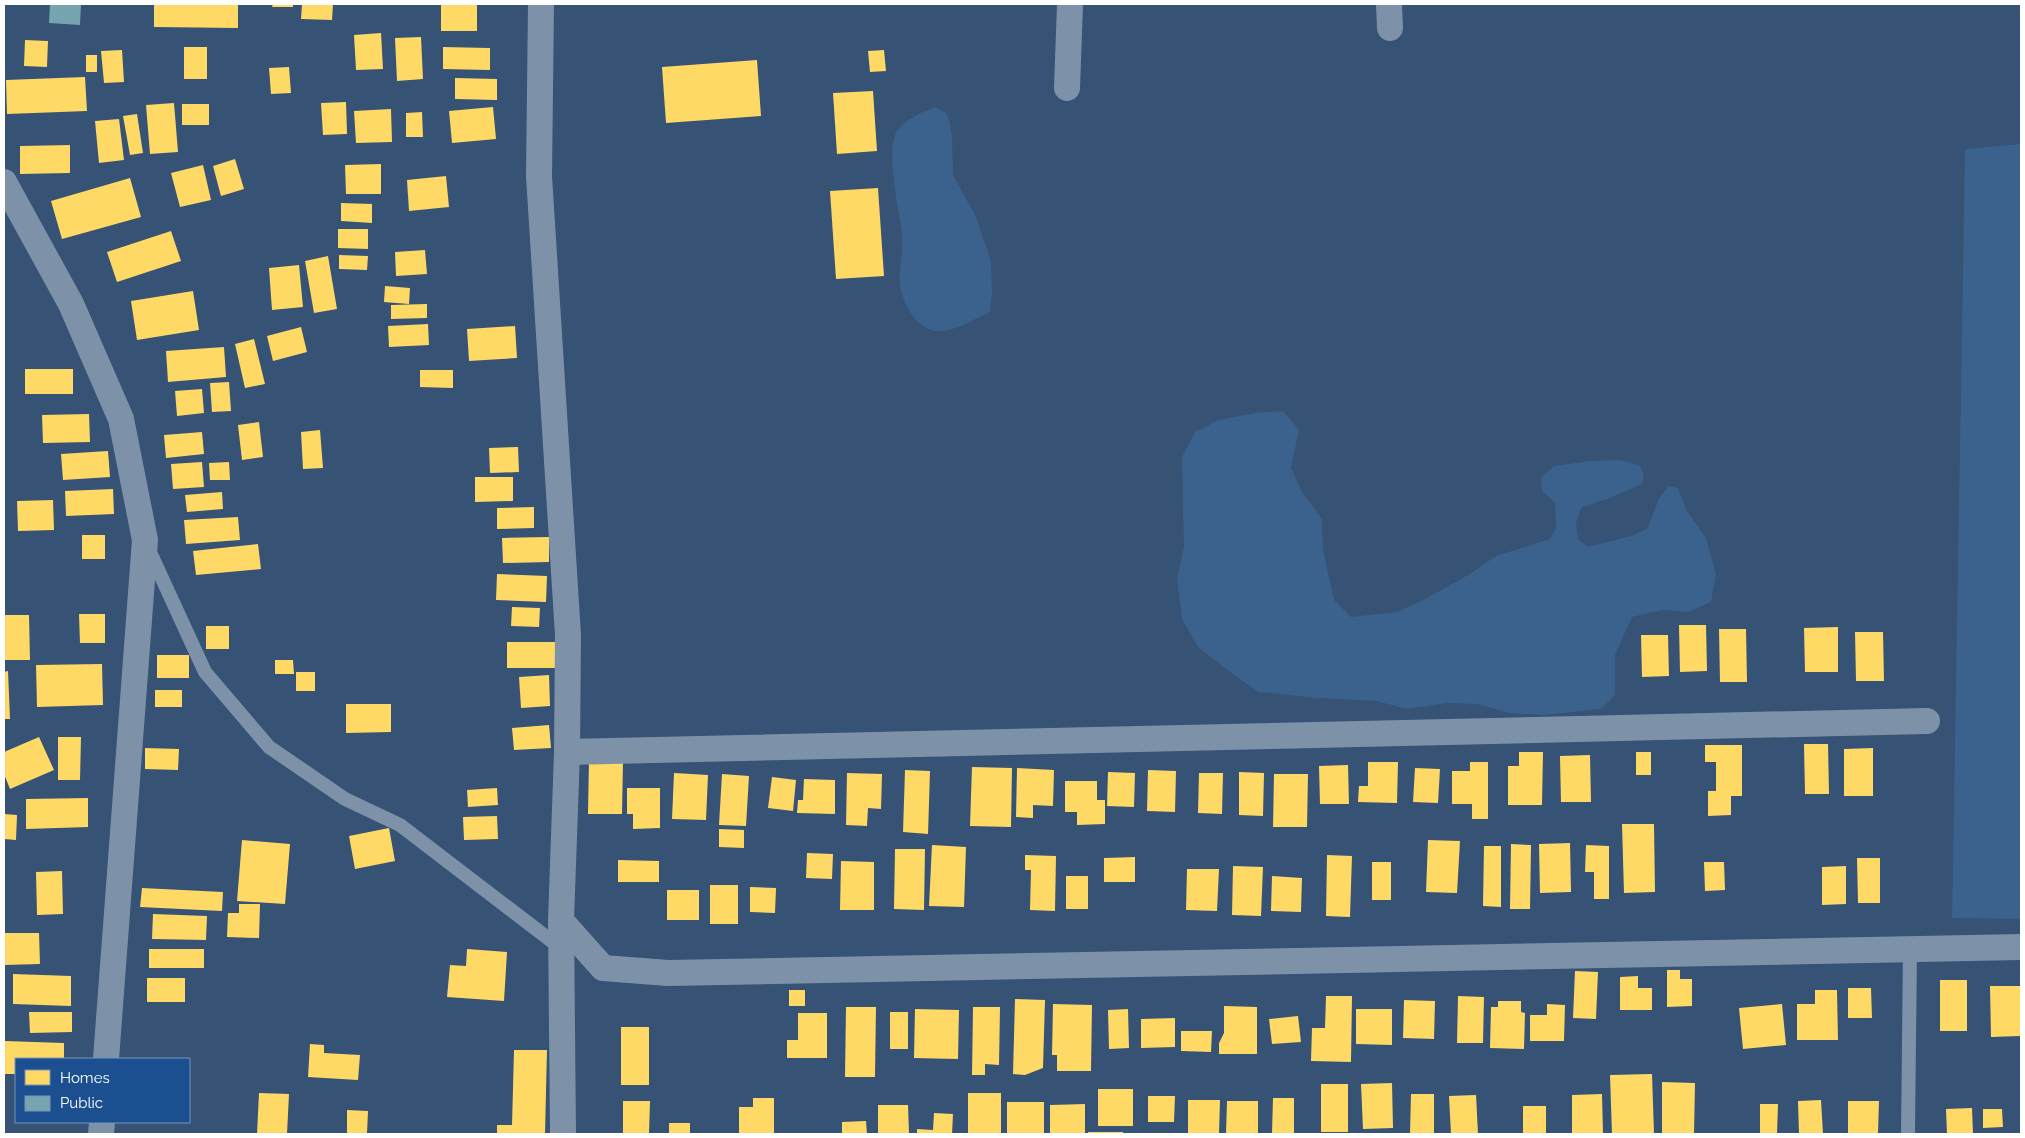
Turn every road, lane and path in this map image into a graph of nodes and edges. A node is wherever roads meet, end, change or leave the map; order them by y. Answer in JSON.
{"nodes":[{"id":1,"x":541,"y":4,"type":"edge"},
{"id":2,"x":1070,"y":4,"type":"edge"},
{"id":3,"x":1067,"y":88,"type":"dead end"},
{"id":4,"x":4,"y":182,"type":"edge"},
{"id":5,"x":145,"y":540,"type":"junction"},
{"id":6,"x":1927,"y":721,"type":"dead end"},
{"id":7,"x":567,"y":752,"type":"junction"},
{"id":8,"x":561,"y":921,"type":"junction"},
{"id":9,"x":2021,"y":947,"type":"edge"},
{"id":10,"x":1910,"y":948,"type":"junction"},
{"id":11,"x":562,"y":950,"type":"junction"},
{"id":12,"x":106,"y":1058,"type":"edge"},
{"id":13,"x":563,"y":1134,"type":"edge"},
{"id":14,"x":1908,"y":1134,"type":"edge"}],
"edges":[{"from":1,"to":7,"type":"street"},
{"from":2,"to":3,"type":"street"},
{"from":4,"to":5,"type":"street"},
{"from":5,"to":11,"type":"lane"},
{"from":5,"to":12,"type":"street"},
{"from":6,"to":7,"type":"street"},
{"from":7,"to":8,"type":"street"},
{"from":8,"to":10,"type":"street"},
{"from":8,"to":11,"type":"street"},
{"from":9,"to":10,"type":"street"},
{"from":10,"to":14,"type":"lane"},
{"from":11,"to":13,"type":"street"}]}
